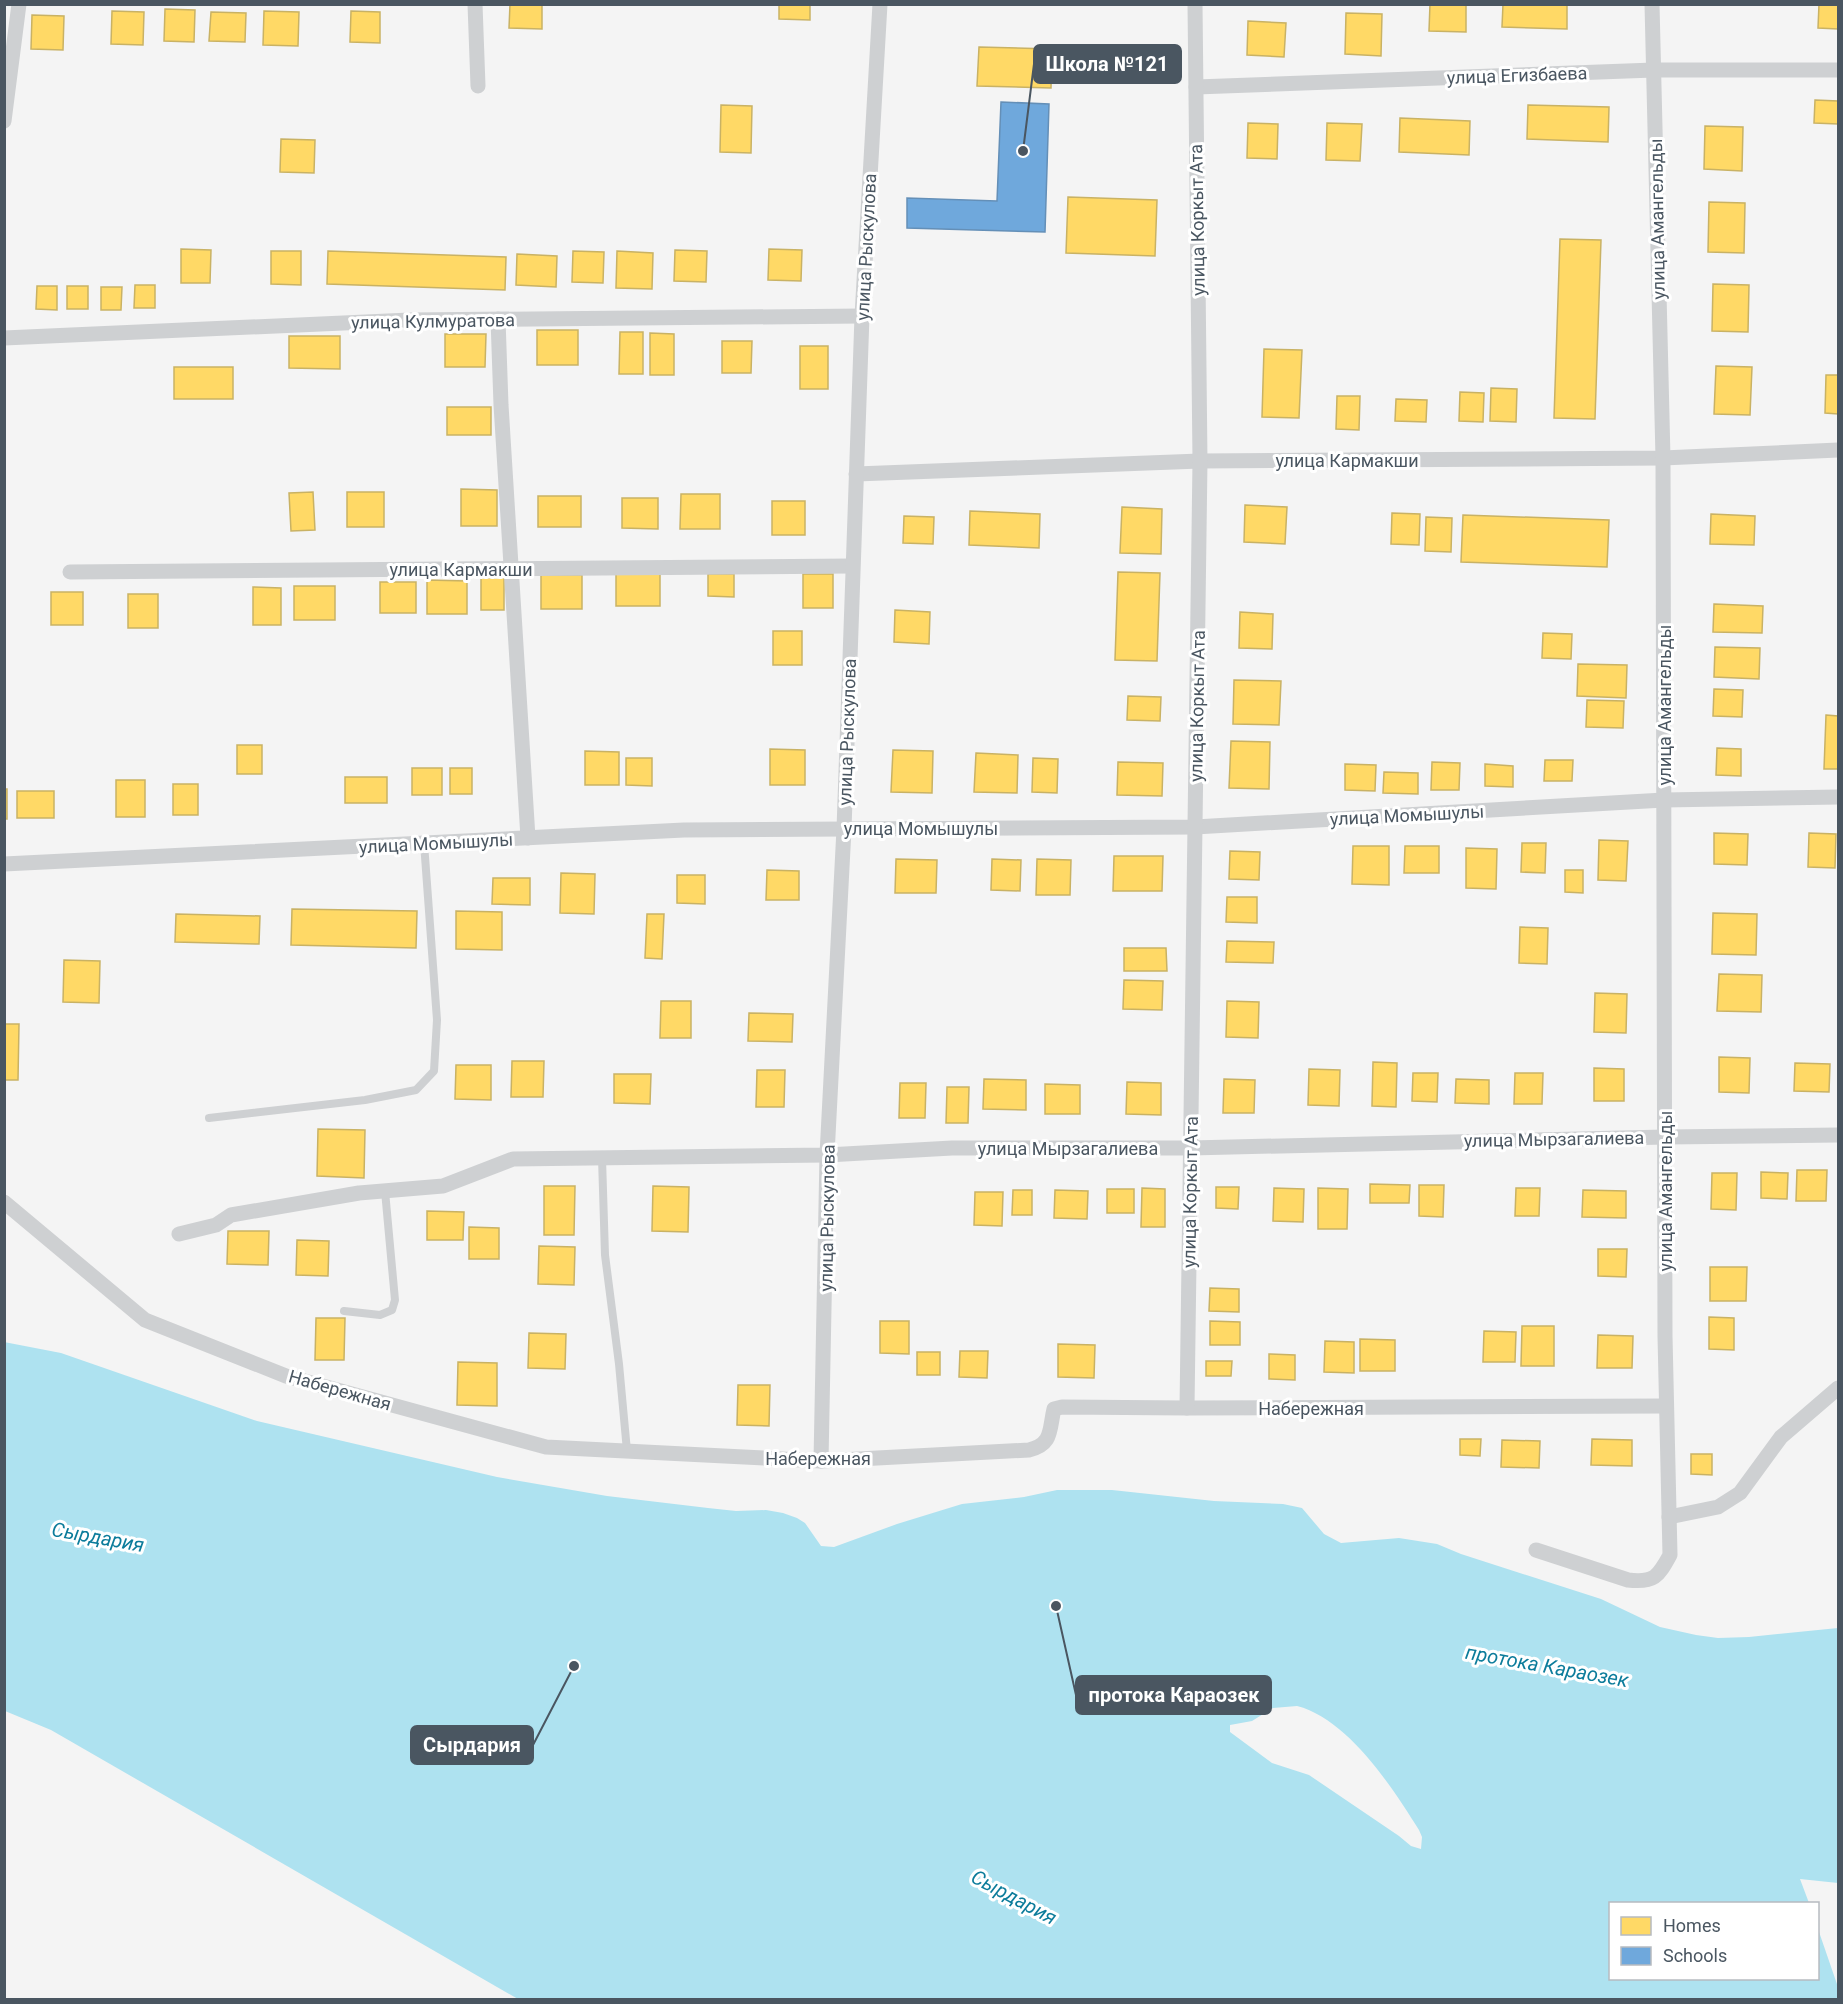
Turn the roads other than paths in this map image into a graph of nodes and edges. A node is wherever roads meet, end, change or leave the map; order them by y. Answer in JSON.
{"nodes":[{"id":1,"x":18,"y":4,"type":"edge"},
{"id":2,"x":476,"y":4,"type":"edge"},
{"id":3,"x":880,"y":4,"type":"edge"},
{"id":4,"x":1195,"y":4,"type":"edge"},
{"id":5,"x":1652,"y":4,"type":"edge"},
{"id":6,"x":1654,"y":70,"type":"junction"},
{"id":7,"x":1839,"y":70,"type":"edge"},
{"id":8,"x":478,"y":86,"type":"dead end"},
{"id":9,"x":1196,"y":87,"type":"junction"},
{"id":10,"x":4,"y":121,"type":"edge"},
{"id":11,"x":862,"y":316,"type":"junction"},
{"id":12,"x":498,"y":319,"type":"junction"},
{"id":13,"x":4,"y":338,"type":"edge"},
{"id":14,"x":1839,"y":450,"type":"edge"},
{"id":15,"x":1663,"y":458,"type":"junction"},
{"id":16,"x":1200,"y":461,"type":"junction"},
{"id":17,"x":856,"y":474,"type":"junction"},
{"id":18,"x":852,"y":566,"type":"junction"},
{"id":19,"x":512,"y":569,"type":"junction"},
{"id":20,"x":70,"y":572,"type":"dead end"},
{"id":21,"x":1839,"y":797,"type":"edge"},
{"id":22,"x":1664,"y":800,"type":"junction"},
{"id":23,"x":1195,"y":826,"type":"junction"},
{"id":24,"x":844,"y":829,"type":"junction"},
{"id":25,"x":528,"y":838,"type":"junction"},
{"id":26,"x":424,"y":843,"type":"junction"},
{"id":27,"x":4,"y":864,"type":"edge"},
{"id":28,"x":209,"y":1118,"type":"dead end"},
{"id":29,"x":1839,"y":1135,"type":"edge"},
{"id":30,"x":1665,"y":1137,"type":"junction"},
{"id":31,"x":1191,"y":1148,"type":"junction"},
{"id":32,"x":827,"y":1155,"type":"junction"},
{"id":33,"x":602,"y":1158,"type":"junction"},
{"id":34,"x":385,"y":1191,"type":"junction"},
{"id":35,"x":4,"y":1202,"type":"edge"},
{"id":36,"x":179,"y":1234,"type":"dead end"},
{"id":37,"x":344,"y":1311,"type":"dead end"},
{"id":38,"x":1839,"y":1388,"type":"edge"},
{"id":39,"x":1666,"y":1406,"type":"junction"},
{"id":40,"x":1187,"y":1408,"type":"junction"},
{"id":41,"x":627,"y":1451,"type":"junction"},
{"id":42,"x":821,"y":1461,"type":"junction"},
{"id":43,"x":1669,"y":1517,"type":"junction"},
{"id":44,"x":1536,"y":1550,"type":"dead end"}],
"edges":[{"from":1,"to":10,"type":"street"},
{"from":2,"to":8,"type":"street"},
{"from":3,"to":11,"type":"street","name":"улица Рыскулова"},
{"from":4,"to":9,"type":"street","name":"улица Коркыт Ата"},
{"from":5,"to":6,"type":"street","name":"улица Амангельды"},
{"from":6,"to":7,"type":"street","name":"улица Егизбаева"},
{"from":6,"to":9,"type":"street","name":"улица Егизбаева"},
{"from":6,"to":15,"type":"street","name":"улица Амангельды"},
{"from":9,"to":16,"type":"street","name":"улица Коркыт Ата"},
{"from":11,"to":12,"type":"street","name":"улица Кулмуратова"},
{"from":11,"to":17,"type":"street","name":"улица Рыскулова"},
{"from":12,"to":13,"type":"street","name":"улица Кулмуратова"},
{"from":12,"to":19,"type":"street"},
{"from":14,"to":15,"type":"street","name":"улица Кармакши"},
{"from":15,"to":16,"type":"street","name":"улица Кармакши"},
{"from":15,"to":22,"type":"street","name":"улица Амангельды"},
{"from":16,"to":17,"type":"street","name":"улица Кармакши"},
{"from":16,"to":23,"type":"street","name":"улица Коркыт Ата"},
{"from":17,"to":18,"type":"street","name":"улица Рыскулова"},
{"from":18,"to":19,"type":"street","name":"улица Кармакши"},
{"from":18,"to":24,"type":"street","name":"улица Рыскулова"},
{"from":19,"to":20,"type":"street","name":"улица Кармакши"},
{"from":19,"to":25,"type":"street"},
{"from":21,"to":22,"type":"street","name":"улица Момышулы"},
{"from":22,"to":23,"type":"street","name":"улица Момышулы"},
{"from":22,"to":30,"type":"street","name":"улица Амангельды"},
{"from":23,"to":24,"type":"street","name":"улица Момышулы"},
{"from":23,"to":31,"type":"street","name":"улица Коркыт Ата"},
{"from":24,"to":25,"type":"street","name":"улица Момышулы"},
{"from":24,"to":32,"type":"street","name":"улица Рыскулова"},
{"from":25,"to":26,"type":"street","name":"улица Момышулы"},
{"from":26,"to":27,"type":"street","name":"улица Момышулы"},
{"from":26,"to":28,"type":"lane"},
{"from":29,"to":30,"type":"street","name":"улица Мырзагалиева"},
{"from":30,"to":31,"type":"street","name":"улица Мырзагалиева"},
{"from":30,"to":39,"type":"street","name":"улица Амангельды"},
{"from":31,"to":32,"type":"street","name":"улица Мырзагалиева"},
{"from":31,"to":40,"type":"street","name":"улица Коркыт Ата"},
{"from":32,"to":33,"type":"street","name":"улица Мырзагалиева"},
{"from":32,"to":42,"type":"street","name":"улица Рыскулова"},
{"from":33,"to":34,"type":"street","name":"улица Мырзагалиева"},
{"from":33,"to":41,"type":"lane"},
{"from":34,"to":36,"type":"street"},
{"from":34,"to":37,"type":"lane"},
{"from":35,"to":41,"type":"street","name":"Набережная"},
{"from":38,"to":43,"type":"street"},
{"from":39,"to":40,"type":"street","name":"Набережная"},
{"from":39,"to":43,"type":"street","name":"улица Амангельды"},
{"from":40,"to":42,"type":"street","name":"Набережная"},
{"from":41,"to":42,"type":"street","name":"Набережная"},
{"from":43,"to":44,"type":"street","name":"улица Амангельды"}]}
